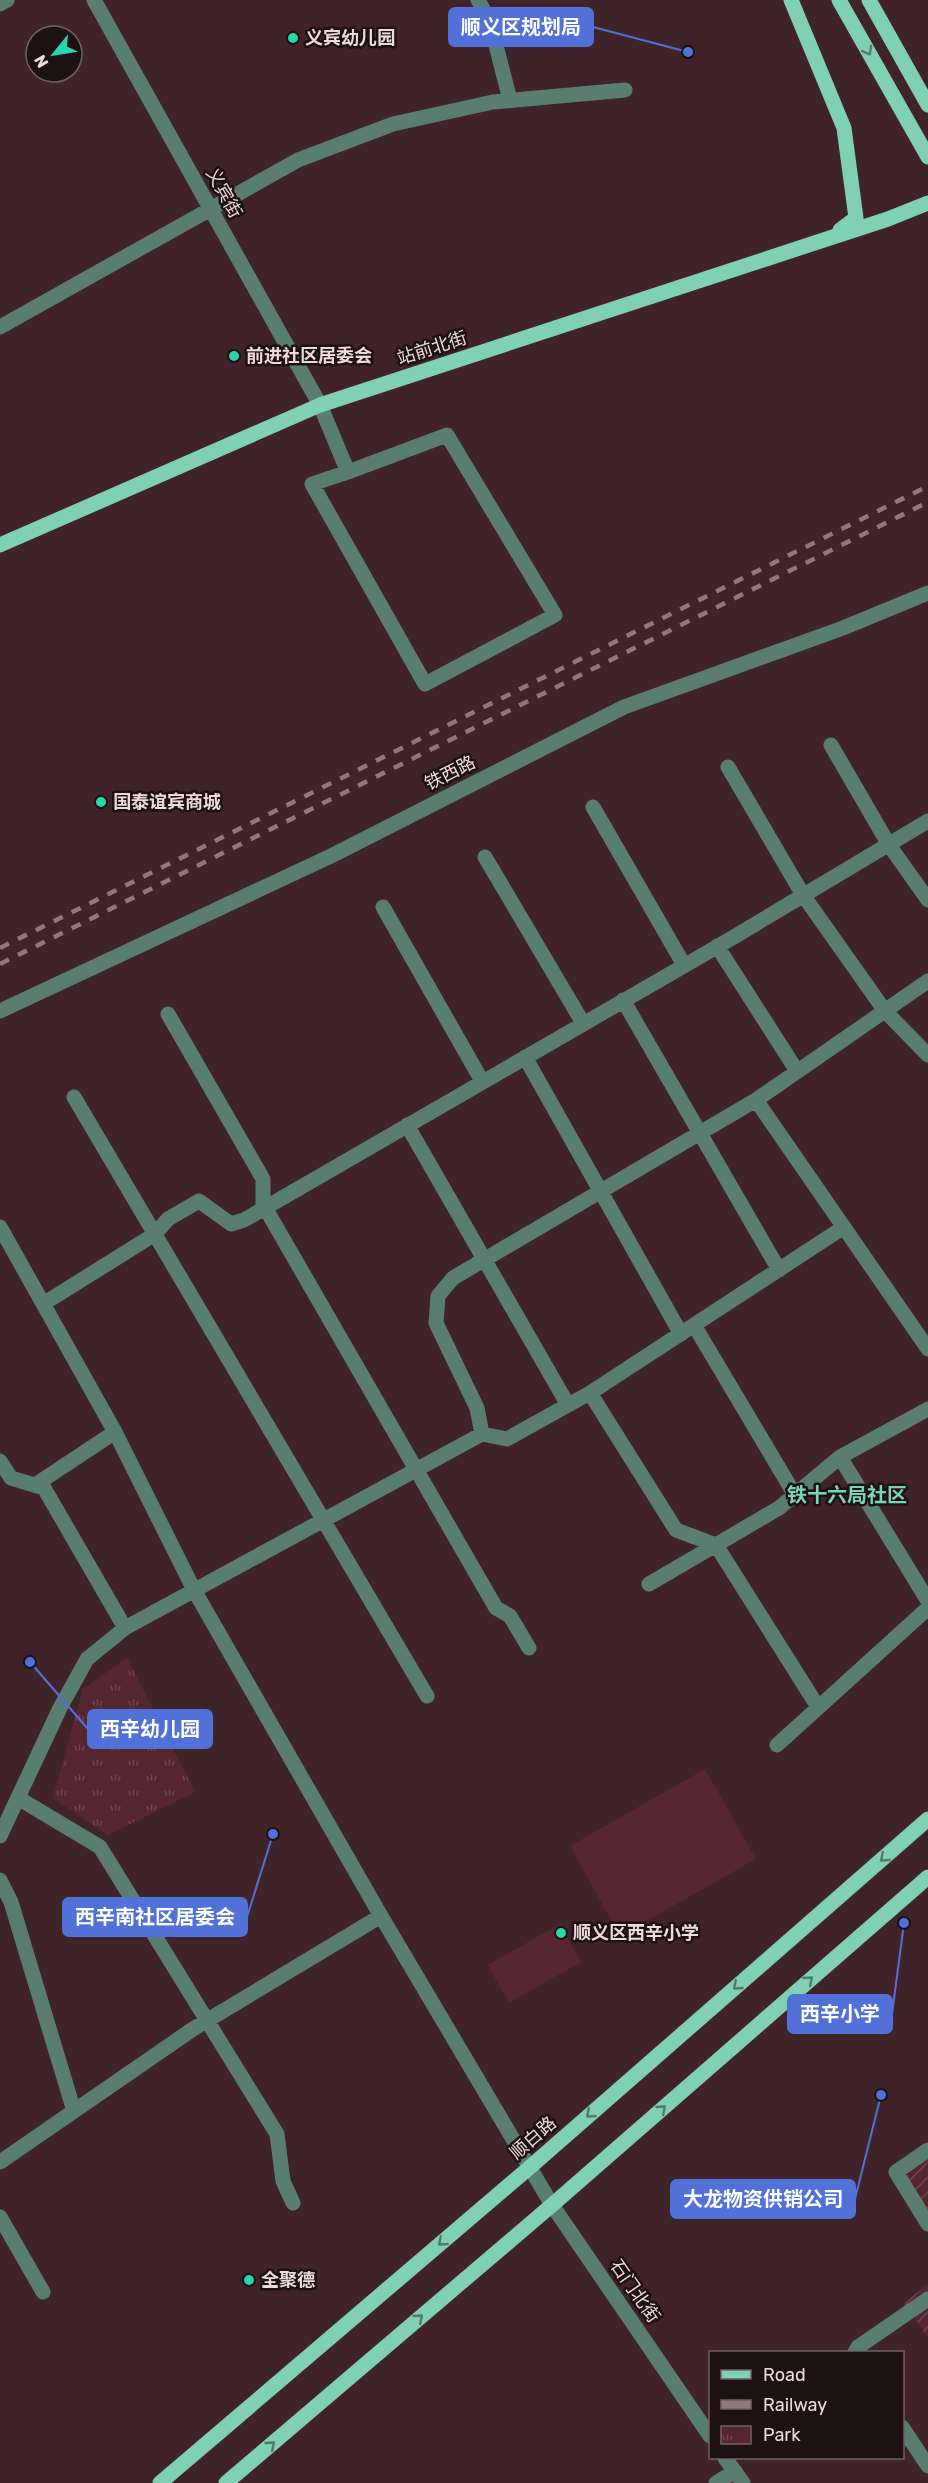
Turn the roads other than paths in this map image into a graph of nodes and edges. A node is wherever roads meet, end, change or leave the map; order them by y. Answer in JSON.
{"nodes":[{"id":1,"x":7,"y":0,"type":"edge"},
{"id":2,"x":94,"y":0,"type":"edge"},
{"id":3,"x":478,"y":0,"type":"edge"},
{"id":4,"x":791,"y":0,"type":"edge"},
{"id":5,"x":839,"y":0,"type":"edge"},
{"id":6,"x":869,"y":0,"type":"edge"},
{"id":7,"x":0,"y":4,"type":"edge"},
{"id":8,"x":625,"y":90,"type":"dead end"},
{"id":9,"x":510,"y":100,"type":"junction"},
{"id":10,"x":928,"y":105,"type":"edge"},
{"id":11,"x":928,"y":157,"type":"edge"},
{"id":12,"x":928,"y":203,"type":"edge"},
{"id":13,"x":210,"y":207,"type":"junction"},
{"id":14,"x":831,"y":237,"type":"junction"},
{"id":15,"x":0,"y":327,"type":"edge"},
{"id":16,"x":320,"y":405,"type":"junction"},
{"id":17,"x":348,"y":471,"type":"junction"},
{"id":18,"x":0,"y":545,"type":"edge"},
{"id":19,"x":928,"y":593,"type":"edge"},
{"id":20,"x":831,"y":745,"type":"dead end"},
{"id":21,"x":728,"y":767,"type":"dead end"},
{"id":22,"x":593,"y":807,"type":"dead end"},
{"id":23,"x":928,"y":821,"type":"edge"},
{"id":24,"x":889,"y":845,"type":"junction"},
{"id":25,"x":485,"y":857,"type":"dead end"},
{"id":26,"x":803,"y":895,"type":"junction"},
{"id":27,"x":928,"y":900,"type":"edge"},
{"id":28,"x":382,"y":907,"type":"dead end"},
{"id":29,"x":717,"y":946,"type":"junction"},
{"id":30,"x":684,"y":965,"type":"junction"},
{"id":31,"x":928,"y":981,"type":"edge"},
{"id":32,"x":623,"y":1000,"type":"junction"},
{"id":33,"x":0,"y":1011,"type":"edge"},
{"id":34,"x":885,"y":1011,"type":"junction"},
{"id":35,"x":168,"y":1014,"type":"dead end"},
{"id":36,"x":583,"y":1023,"type":"junction"},
{"id":37,"x":928,"y":1055,"type":"edge"},
{"id":38,"x":525,"y":1056,"type":"junction"},
{"id":39,"x":797,"y":1071,"type":"junction"},
{"id":40,"x":483,"y":1081,"type":"junction"},
{"id":41,"x":74,"y":1097,"type":"dead end"},
{"id":42,"x":756,"y":1100,"type":"junction"},
{"id":43,"x":407,"y":1125,"type":"junction"},
{"id":44,"x":700,"y":1133,"type":"junction"},
{"id":45,"x":600,"y":1191,"type":"junction"},
{"id":46,"x":265,"y":1208,"type":"junction"},
{"id":47,"x":0,"y":1227,"type":"edge"},
{"id":48,"x":844,"y":1227,"type":"junction"},
{"id":49,"x":155,"y":1234,"type":"junction"},
{"id":50,"x":484,"y":1259,"type":"junction"},
{"id":51,"x":778,"y":1269,"type":"junction"},
{"id":52,"x":43,"y":1304,"type":"junction"},
{"id":53,"x":694,"y":1325,"type":"junction"},
{"id":54,"x":681,"y":1334,"type":"junction"},
{"id":55,"x":928,"y":1349,"type":"edge"},
{"id":56,"x":590,"y":1393,"type":"junction"},
{"id":57,"x":568,"y":1405,"type":"junction"},
{"id":58,"x":928,"y":1408,"type":"edge"},
{"id":59,"x":115,"y":1432,"type":"junction"},
{"id":60,"x":482,"y":1434,"type":"junction"},
{"id":61,"x":840,"y":1457,"type":"junction"},
{"id":62,"x":0,"y":1461,"type":"edge"},
{"id":63,"x":416,"y":1469,"type":"junction"},
{"id":64,"x":35,"y":1485,"type":"junction"},
{"id":65,"x":795,"y":1495,"type":"junction"},
{"id":66,"x":323,"y":1520,"type":"junction"},
{"id":67,"x":716,"y":1545,"type":"junction"},
{"id":68,"x":649,"y":1584,"type":"dead end"},
{"id":69,"x":194,"y":1590,"type":"junction"},
{"id":70,"x":928,"y":1600,"type":"edge"},
{"id":71,"x":928,"y":1608,"type":"edge"},
{"id":72,"x":125,"y":1629,"type":"junction"},
{"id":73,"x":529,"y":1648,"type":"dead end"},
{"id":74,"x":427,"y":1696,"type":"dead end"},
{"id":75,"x":818,"y":1707,"type":"junction"},
{"id":76,"x":777,"y":1745,"type":"dead end"},
{"id":77,"x":18,"y":1798,"type":"junction"},
{"id":78,"x":928,"y":1819,"type":"edge"},
{"id":79,"x":0,"y":1836,"type":"edge"},
{"id":80,"x":928,"y":1877,"type":"edge"},
{"id":81,"x":0,"y":1880,"type":"edge"},
{"id":82,"x":381,"y":1916,"type":"junction"},
{"id":83,"x":207,"y":2020,"type":"junction"},
{"id":84,"x":74,"y":2111,"type":"junction"},
{"id":85,"x":928,"y":2150,"type":"edge"},
{"id":86,"x":0,"y":2162,"type":"edge"},
{"id":87,"x":529,"y":2168,"type":"junction"},
{"id":88,"x":293,"y":2203,"type":"dead end"},
{"id":89,"x":552,"y":2205,"type":"junction"},
{"id":90,"x":0,"y":2217,"type":"edge"},
{"id":91,"x":928,"y":2224,"type":"edge"},
{"id":92,"x":43,"y":2292,"type":"dead end"},
{"id":93,"x":928,"y":2299,"type":"edge"},
{"id":94,"x":856,"y":2351,"type":"edge"},
{"id":95,"x":904,"y":2429,"type":"edge"},
{"id":96,"x":709,"y":2433,"type":"edge"},
{"id":97,"x":726,"y":2459,"type":"edge"},
{"id":98,"x":928,"y":2466,"type":"edge"},
{"id":99,"x":739,"y":2477,"type":"edge"},
{"id":100,"x":160,"y":2483,"type":"edge"},
{"id":101,"x":226,"y":2483,"type":"edge"},
{"id":102,"x":716,"y":2483,"type":"edge"}],
"edges":[{"from":1,"to":7,"type":"street"},
{"from":2,"to":13,"type":"street","name":"义宾街"},
{"from":3,"to":9,"type":"street"},
{"from":4,"to":14,"type":"main road"},
{"from":5,"to":11,"type":"main road","one_way":true},
{"from":6,"to":10,"type":"main road"},
{"from":8,"to":9,"type":"street"},
{"from":9,"to":13,"type":"street"},
{"from":12,"to":14,"type":"main road","name":"站前北街"},
{"from":13,"to":15,"type":"street"},
{"from":13,"to":16,"type":"street","name":"义宾街"},
{"from":14,"to":16,"type":"main road","name":"站前北街"},
{"from":16,"to":17,"type":"street","name":"义宾街"},
{"from":16,"to":18,"type":"main road","name":"站前北街"},
{"from":17,"to":17,"type":"street"},
{"from":19,"to":33,"type":"street","name":"铁西路"},
{"from":20,"to":24,"type":"street"},
{"from":21,"to":26,"type":"street"},
{"from":22,"to":30,"type":"street"},
{"from":23,"to":24,"type":"street"},
{"from":24,"to":26,"type":"street"},
{"from":24,"to":27,"type":"street"},
{"from":25,"to":36,"type":"street"},
{"from":26,"to":29,"type":"street"},
{"from":26,"to":34,"type":"street"},
{"from":28,"to":40,"type":"street"},
{"from":29,"to":30,"type":"street"},
{"from":29,"to":39,"type":"street"},
{"from":30,"to":32,"type":"street"},
{"from":31,"to":34,"type":"street"},
{"from":32,"to":36,"type":"street"},
{"from":32,"to":44,"type":"street"},
{"from":34,"to":37,"type":"street"},
{"from":34,"to":39,"type":"street"},
{"from":35,"to":46,"type":"street"},
{"from":36,"to":38,"type":"street"},
{"from":38,"to":40,"type":"street"},
{"from":38,"to":45,"type":"street"},
{"from":39,"to":42,"type":"street"},
{"from":40,"to":43,"type":"street"},
{"from":41,"to":49,"type":"street"},
{"from":42,"to":44,"type":"street"},
{"from":42,"to":48,"type":"street"},
{"from":43,"to":46,"type":"street"},
{"from":43,"to":50,"type":"street"},
{"from":44,"to":45,"type":"street"},
{"from":44,"to":51,"type":"street"},
{"from":45,"to":50,"type":"street"},
{"from":45,"to":54,"type":"street"},
{"from":46,"to":49,"type":"street"},
{"from":46,"to":63,"type":"street"},
{"from":47,"to":52,"type":"street","name":"石门北街"},
{"from":48,"to":51,"type":"street"},
{"from":48,"to":55,"type":"street"},
{"from":49,"to":52,"type":"street"},
{"from":49,"to":66,"type":"street"},
{"from":50,"to":57,"type":"street"},
{"from":50,"to":60,"type":"street"},
{"from":51,"to":53,"type":"street"},
{"from":52,"to":59,"type":"street","name":"石门北街"},
{"from":53,"to":54,"type":"street"},
{"from":53,"to":65,"type":"street"},
{"from":54,"to":56,"type":"street"},
{"from":56,"to":57,"type":"street"},
{"from":56,"to":67,"type":"street"},
{"from":57,"to":60,"type":"street"},
{"from":58,"to":61,"type":"street"},
{"from":59,"to":64,"type":"street"},
{"from":59,"to":69,"type":"street","name":"石门北街"},
{"from":60,"to":63,"type":"street"},
{"from":61,"to":65,"type":"street"},
{"from":61,"to":70,"type":"street"},
{"from":62,"to":64,"type":"street"},
{"from":63,"to":66,"type":"street"},
{"from":63,"to":73,"type":"street"},
{"from":64,"to":72,"type":"street"},
{"from":65,"to":67,"type":"street"},
{"from":66,"to":69,"type":"street"},
{"from":66,"to":74,"type":"street"},
{"from":67,"to":68,"type":"street"},
{"from":67,"to":75,"type":"street"},
{"from":69,"to":72,"type":"street"},
{"from":69,"to":82,"type":"street","name":"石门北街"},
{"from":71,"to":75,"type":"street"},
{"from":72,"to":77,"type":"street"},
{"from":75,"to":76,"type":"street"},
{"from":77,"to":79,"type":"street"},
{"from":77,"to":83,"type":"street"},
{"from":78,"to":87,"type":"main road","name":"顺白路","one_way":true},
{"from":89,"to":80,"type":"main road","one_way":true},
{"from":81,"to":84,"type":"street"},
{"from":82,"to":83,"type":"street"},
{"from":82,"to":87,"type":"street","name":"石门北街"},
{"from":83,"to":84,"type":"street"},
{"from":83,"to":88,"type":"street"},
{"from":84,"to":86,"type":"street"},
{"from":85,"to":91,"type":"street"},
{"from":87,"to":89,"type":"street","name":"石门北街"},
{"from":87,"to":100,"type":"main road","name":"顺白路","one_way":true},
{"from":89,"to":96,"type":"street","name":"石门北街"},
{"from":101,"to":89,"type":"main road","one_way":true},
{"from":90,"to":92,"type":"street"},
{"from":93,"to":94,"type":"street"},
{"from":95,"to":98,"type":"street"},
{"from":97,"to":99,"type":"street"},
{"from":99,"to":102,"type":"street"}]}
